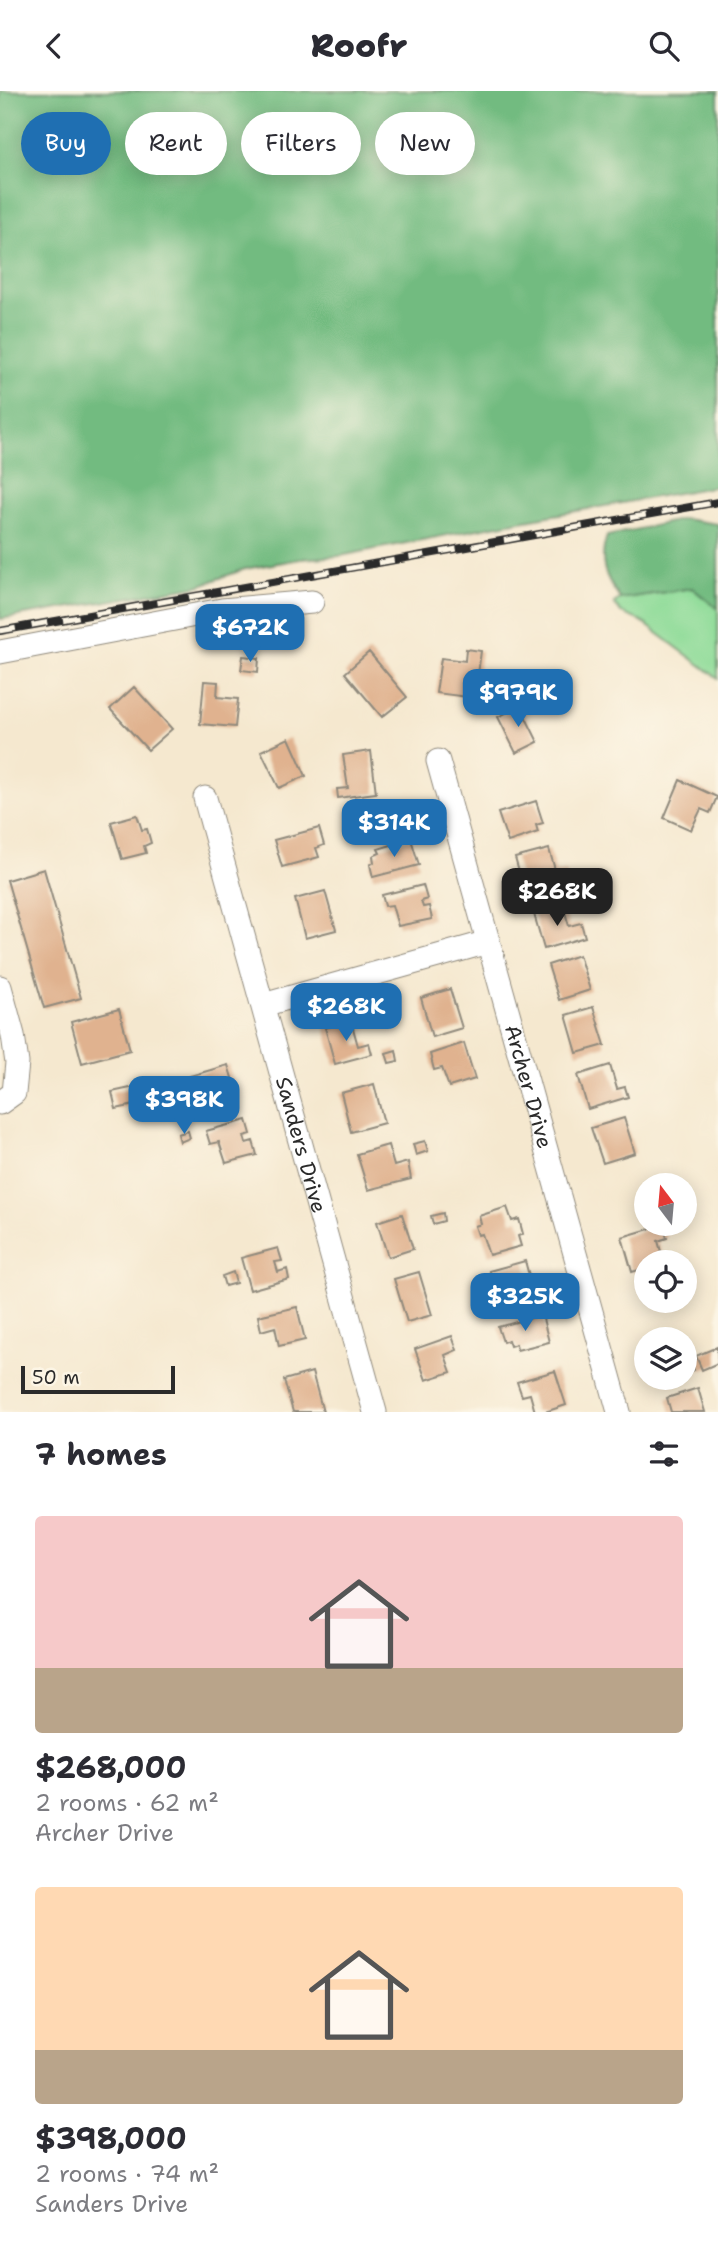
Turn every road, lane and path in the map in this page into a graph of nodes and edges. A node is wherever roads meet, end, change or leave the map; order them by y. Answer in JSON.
{"nodes":[{"id":1,"x":312,"y":602,"type":"dead end"},
{"id":2,"x":0,"y":652,"type":"edge"},
{"id":3,"x":438,"y":761,"type":"dead end"},
{"id":4,"x":205,"y":798,"type":"dead end"},
{"id":5,"x":488,"y":942,"type":"junction"},
{"id":6,"x":0,"y":987,"type":"edge"},
{"id":7,"x":262,"y":1005,"type":"junction"},
{"id":8,"x":0,"y":1103,"type":"edge"},
{"id":9,"x":375,"y":1412,"type":"edge"},
{"id":10,"x":619,"y":1412,"type":"edge"}],
"edges":[{"from":1,"to":2,"type":"street"},
{"from":3,"to":5,"type":"street","name":"Archer Drive"},
{"from":4,"to":7,"type":"street","name":"Sanders Drive"},
{"from":5,"to":7,"type":"street"},
{"from":5,"to":10,"type":"street","name":"Archer Drive"},
{"from":6,"to":8,"type":"street"},
{"from":7,"to":9,"type":"street","name":"Sanders Drive"}]}
